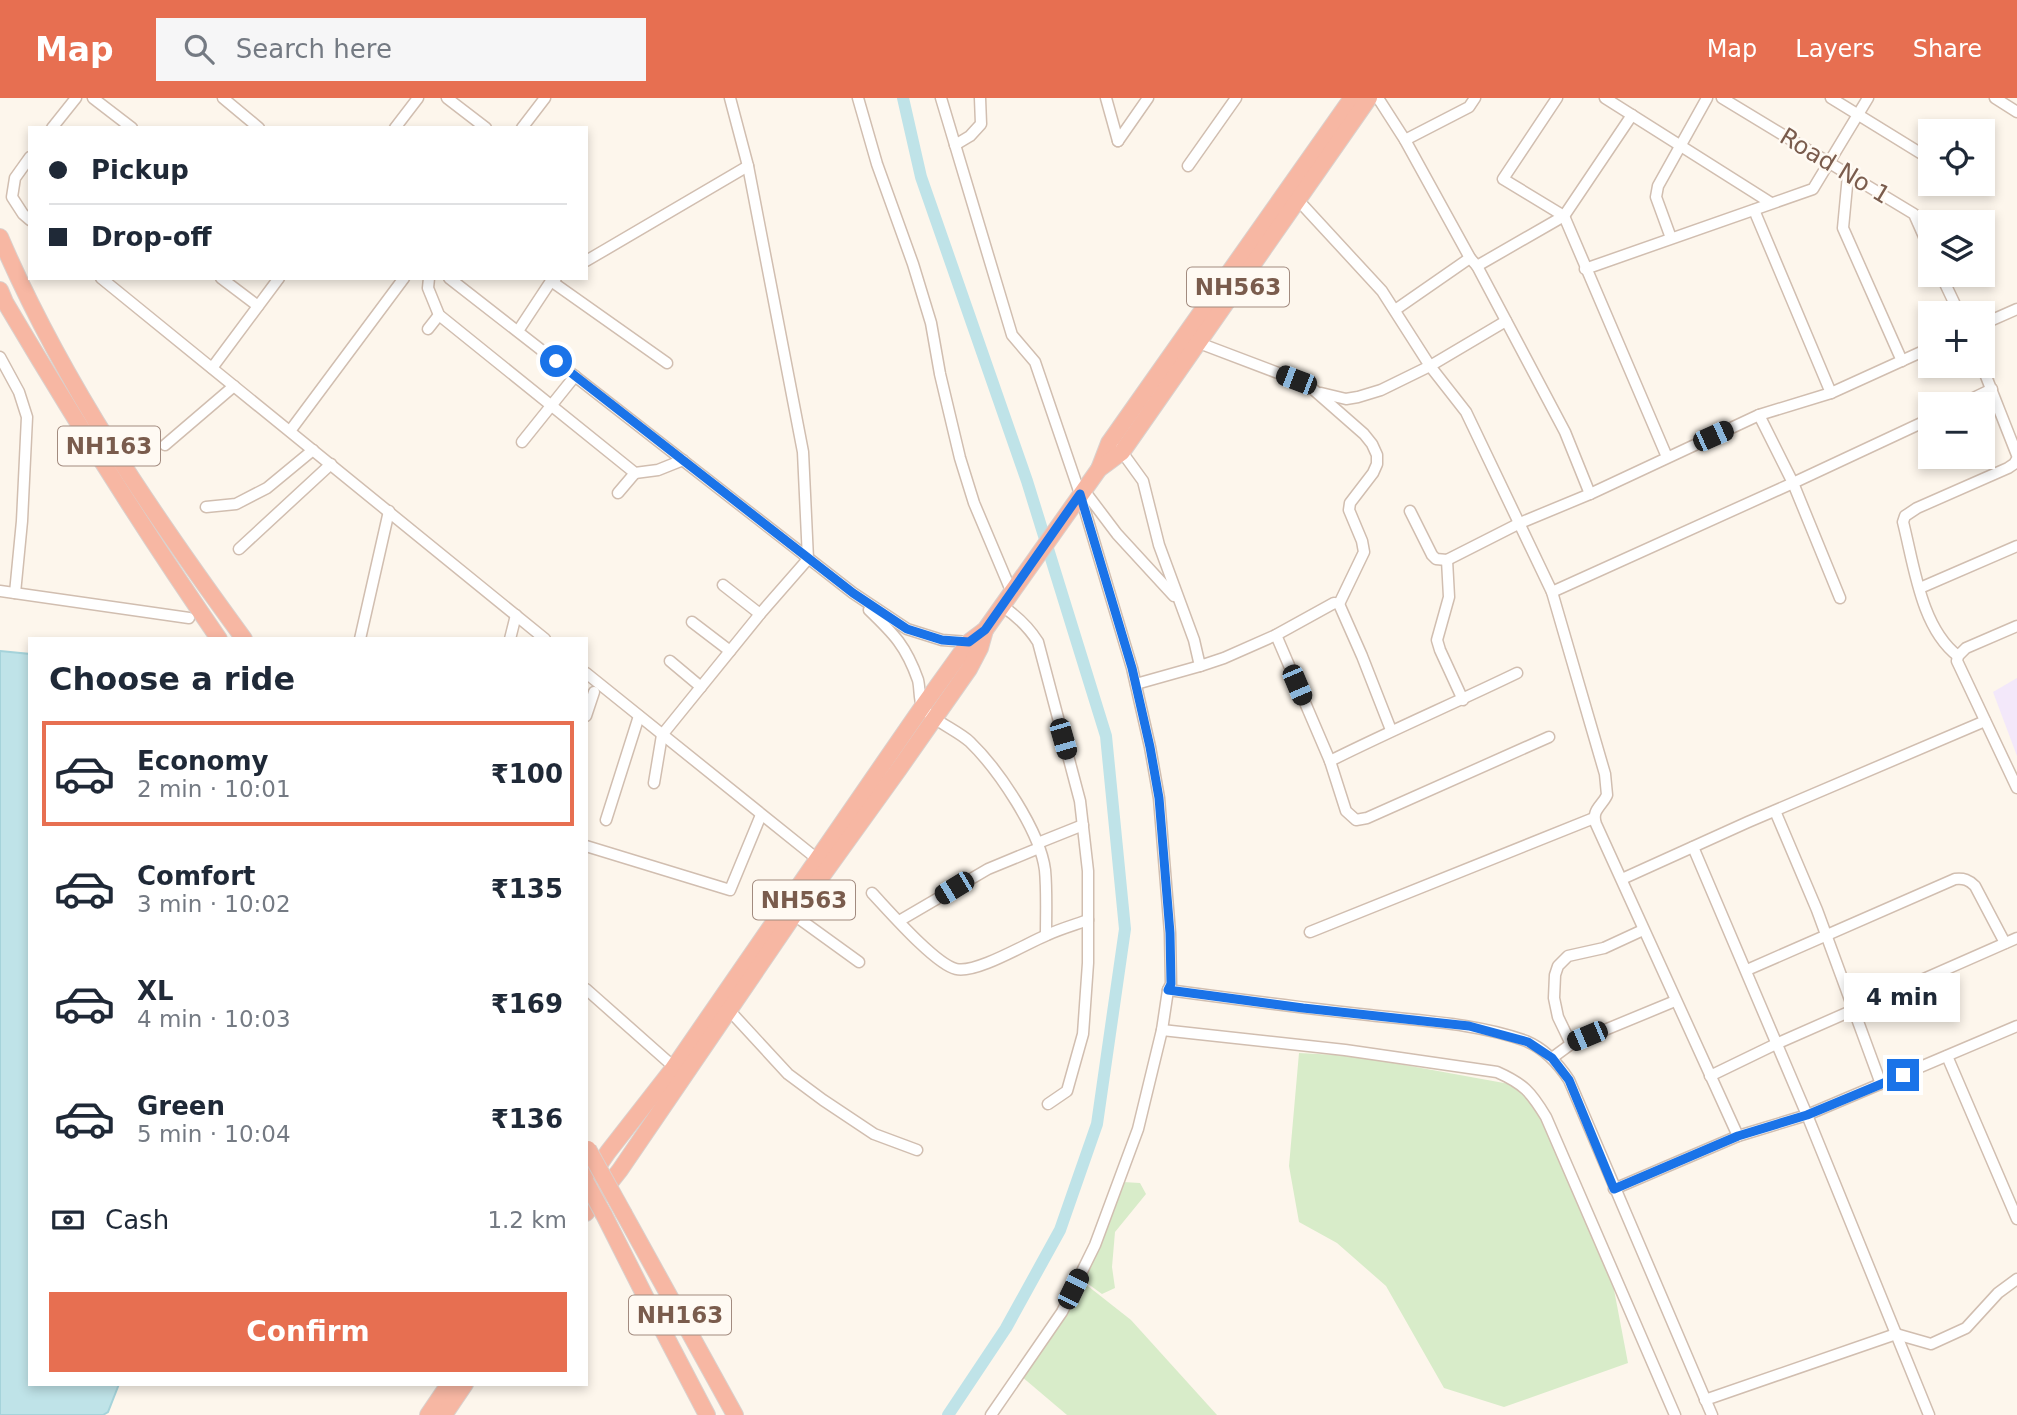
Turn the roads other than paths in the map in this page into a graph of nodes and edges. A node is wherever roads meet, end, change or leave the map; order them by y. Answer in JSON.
{"nodes":[{"id":1,"x":76,"y":98,"type":"edge"},
{"id":2,"x":93,"y":98,"type":"edge"},
{"id":3,"x":223,"y":98,"type":"edge"},
{"id":4,"x":418,"y":98,"type":"edge"},
{"id":5,"x":447,"y":98,"type":"edge"},
{"id":6,"x":545,"y":98,"type":"edge"},
{"id":7,"x":730,"y":98,"type":"edge"},
{"id":8,"x":858,"y":98,"type":"edge"},
{"id":9,"x":941,"y":98,"type":"edge"},
{"id":10,"x":981,"y":98,"type":"edge"},
{"id":11,"x":1106,"y":98,"type":"edge"},
{"id":12,"x":1148,"y":98,"type":"edge"},
{"id":13,"x":1236,"y":98,"type":"edge"},
{"id":14,"x":1352,"y":98,"type":"edge"},
{"id":15,"x":1369,"y":98,"type":"edge"},
{"id":16,"x":1378,"y":98,"type":"edge"},
{"id":17,"x":1475,"y":98,"type":"edge"},
{"id":18,"x":1557,"y":98,"type":"edge"},
{"id":19,"x":1605,"y":98,"type":"edge"},
{"id":20,"x":1707,"y":98,"type":"edge"},
{"id":21,"x":1722,"y":98,"type":"edge"},
{"id":22,"x":1831,"y":98,"type":"edge"},
{"id":23,"x":1868,"y":98,"type":"edge"},
{"id":24,"x":1994,"y":98,"type":"edge"},
{"id":25,"x":2017,"y":112,"type":"edge"},
{"id":26,"x":1858,"y":114,"type":"junction"},
{"id":27,"x":1632,"y":115,"type":"junction"},
{"id":28,"x":54,"y":126,"type":"edge"},
{"id":29,"x":129,"y":126,"type":"edge"},
{"id":30,"x":257,"y":126,"type":"edge"},
{"id":31,"x":397,"y":126,"type":"edge"},
{"id":32,"x":483,"y":126,"type":"edge"},
{"id":33,"x":524,"y":126,"type":"edge"},
{"id":34,"x":1405,"y":140,"type":"junction"},
{"id":35,"x":955,"y":145,"type":"junction"},
{"id":36,"x":1680,"y":145,"type":"junction"},
{"id":37,"x":1918,"y":152,"type":"edge"},
{"id":38,"x":28,"y":160,"type":"edge"},
{"id":39,"x":1829,"y":162,"type":"junction"},
{"id":40,"x":748,"y":166,"type":"junction"},
{"id":41,"x":1188,"y":166,"type":"dead end"},
{"id":42,"x":1848,"y":175,"type":"junction"},
{"id":43,"x":1297,"y":200,"type":"junction"},
{"id":44,"x":1771,"y":203,"type":"junction"},
{"id":45,"x":1754,"y":210,"type":"junction"},
{"id":46,"x":1564,"y":216,"type":"junction"},
{"id":47,"x":28,"y":218,"type":"edge"},
{"id":48,"x":1918,"y":223,"type":"edge"},
{"id":49,"x":0,"y":237,"type":"edge"},
{"id":50,"x":1671,"y":238,"type":"junction"},
{"id":51,"x":588,"y":260,"type":"edge"},
{"id":52,"x":1474,"y":262,"type":"junction"},
{"id":53,"x":1585,"y":269,"type":"junction"},
{"id":54,"x":103,"y":280,"type":"edge"},
{"id":55,"x":224,"y":280,"type":"edge"},
{"id":56,"x":278,"y":280,"type":"edge"},
{"id":57,"x":403,"y":280,"type":"edge"},
{"id":58,"x":429,"y":280,"type":"edge"},
{"id":59,"x":452,"y":280,"type":"edge"},
{"id":60,"x":554,"y":280,"type":"edge"},
{"id":61,"x":0,"y":290,"type":"edge"},
{"id":62,"x":258,"y":306,"type":"junction"},
{"id":63,"x":2017,"y":309,"type":"edge"},
{"id":64,"x":1395,"y":310,"type":"junction"},
{"id":65,"x":439,"y":315,"type":"junction"},
{"id":66,"x":1995,"y":319,"type":"edge"},
{"id":67,"x":1506,"y":321,"type":"junction"},
{"id":68,"x":428,"y":330,"type":"dead end"},
{"id":69,"x":518,"y":331,"type":"junction"},
{"id":70,"x":1199,"y":343,"type":"junction"},
{"id":71,"x":1918,"y":353,"type":"edge"},
{"id":72,"x":0,"y":356,"type":"edge"},
{"id":73,"x":1902,"y":360,"type":"junction"},
{"id":74,"x":667,"y":363,"type":"dead end"},
{"id":75,"x":1430,"y":366,"type":"junction"},
{"id":76,"x":212,"y":368,"type":"junction"},
{"id":77,"x":575,"y":376,"type":"junction"},
{"id":78,"x":1987,"y":378,"type":"edge"},
{"id":79,"x":234,"y":386,"type":"junction"},
{"id":80,"x":1992,"y":389,"type":"junction"},
{"id":81,"x":1315,"y":391,"type":"junction"},
{"id":82,"x":1986,"y":392,"type":"edge"},
{"id":83,"x":1830,"y":393,"type":"junction"},
{"id":84,"x":551,"y":405,"type":"junction"},
{"id":85,"x":1759,"y":415,"type":"junction"},
{"id":86,"x":1918,"y":425,"type":"edge"},
{"id":87,"x":290,"y":431,"type":"junction"},
{"id":88,"x":522,"y":442,"type":"dead end"},
{"id":89,"x":165,"y":445,"type":"dead end"},
{"id":90,"x":1116,"y":447,"type":"junction"},
{"id":91,"x":313,"y":450,"type":"junction"},
{"id":92,"x":1667,"y":457,"type":"junction"},
{"id":93,"x":2017,"y":457,"type":"edge"},
{"id":94,"x":683,"y":460,"type":"junction"},
{"id":95,"x":331,"y":464,"type":"junction"},
{"id":96,"x":635,"y":473,"type":"junction"},
{"id":97,"x":1793,"y":483,"type":"junction"},
{"id":98,"x":618,"y":494,"type":"dead end"},
{"id":99,"x":1080,"y":494,"type":"junction"},
{"id":100,"x":1590,"y":494,"type":"junction"},
{"id":101,"x":206,"y":507,"type":"dead end"},
{"id":102,"x":389,"y":511,"type":"junction"},
{"id":103,"x":1410,"y":511,"type":"dead end"},
{"id":104,"x":1520,"y":523,"type":"junction"},
{"id":105,"x":2017,"y":547,"type":"edge"},
{"id":106,"x":239,"y":549,"type":"dead end"},
{"id":107,"x":808,"y":559,"type":"junction"},
{"id":108,"x":1447,"y":560,"type":"junction"},
{"id":109,"x":723,"y":585,"type":"dead end"},
{"id":110,"x":1920,"y":588,"type":"junction"},
{"id":111,"x":0,"y":591,"type":"edge"},
{"id":112,"x":1552,"y":592,"type":"junction"},
{"id":113,"x":15,"y":593,"type":"junction"},
{"id":114,"x":853,"y":593,"type":"junction"},
{"id":115,"x":1840,"y":598,"type":"dead end"},
{"id":116,"x":1007,"y":599,"type":"junction"},
{"id":117,"x":1179,"y":601,"type":"junction"},
{"id":118,"x":1339,"y":604,"type":"junction"},
{"id":119,"x":760,"y":614,"type":"junction"},
{"id":120,"x":516,"y":615,"type":"junction"},
{"id":121,"x":189,"y":618,"type":"dead end"},
{"id":122,"x":692,"y":622,"type":"dead end"},
{"id":123,"x":2017,"y":626,"type":"edge"},
{"id":124,"x":985,"y":630,"type":"junction"},
{"id":125,"x":1276,"y":635,"type":"junction"},
{"id":126,"x":218,"y":637,"type":"edge"},
{"id":127,"x":243,"y":637,"type":"edge"},
{"id":128,"x":360,"y":637,"type":"edge"},
{"id":129,"x":510,"y":637,"type":"edge"},
{"id":130,"x":543,"y":637,"type":"edge"},
{"id":131,"x":969,"y":642,"type":"junction"},
{"id":132,"x":730,"y":651,"type":"junction"},
{"id":133,"x":1958,"y":656,"type":"junction"},
{"id":134,"x":670,"y":661,"type":"dead end"},
{"id":135,"x":1200,"y":666,"type":"junction"},
{"id":136,"x":1517,"y":673,"type":"dead end"},
{"id":137,"x":588,"y":674,"type":"edge"},
{"id":138,"x":1136,"y":684,"type":"junction"},
{"id":139,"x":701,"y":687,"type":"junction"},
{"id":140,"x":606,"y":688,"type":"junction"},
{"id":141,"x":590,"y":692,"type":"edge"},
{"id":142,"x":1463,"y":700,"type":"junction"},
{"id":143,"x":922,"y":706,"type":"junction"},
{"id":144,"x":639,"y":716,"type":"junction"},
{"id":145,"x":935,"y":718,"type":"junction"},
{"id":146,"x":1985,"y":721,"type":"junction"},
{"id":147,"x":1391,"y":730,"type":"junction"},
{"id":148,"x":662,"y":735,"type":"junction"},
{"id":149,"x":1549,"y":737,"type":"dead end"},
{"id":150,"x":1330,"y":761,"type":"junction"},
{"id":151,"x":654,"y":783,"type":"dead end"},
{"id":152,"x":2017,"y":788,"type":"edge"},
{"id":153,"x":1774,"y":811,"type":"junction"},
{"id":154,"x":761,"y":815,"type":"junction"},
{"id":155,"x":1594,"y":818,"type":"junction"},
{"id":156,"x":606,"y":820,"type":"dead end"},
{"id":157,"x":1083,"y":824,"type":"junction"},
{"id":158,"x":1038,"y":845,"type":"junction"},
{"id":159,"x":588,"y":847,"type":"edge"},
{"id":160,"x":1693,"y":847,"type":"junction"},
{"id":161,"x":822,"y":863,"type":"junction"},
{"id":162,"x":1622,"y":879,"type":"junction"},
{"id":163,"x":872,"y":893,"type":"dead end"},
{"id":164,"x":794,"y":915,"type":"junction"},
{"id":165,"x":1088,"y":920,"type":"junction"},
{"id":166,"x":898,"y":921,"type":"junction"},
{"id":167,"x":1643,"y":930,"type":"junction"},
{"id":168,"x":1310,"y":932,"type":"dead end"},
{"id":169,"x":1046,"y":935,"type":"junction"},
{"id":170,"x":1826,"y":935,"type":"junction"},
{"id":171,"x":2017,"y":938,"type":"edge"},
{"id":172,"x":2005,"y":943,"type":"junction"},
{"id":173,"x":859,"y":962,"type":"dead end"},
{"id":174,"x":1747,"y":970,"type":"junction"},
{"id":175,"x":1168,"y":990,"type":"junction"},
{"id":176,"x":588,"y":991,"type":"edge"},
{"id":177,"x":1675,"y":1001,"type":"junction"},
{"id":178,"x":729,"y":1010,"type":"junction"},
{"id":179,"x":1853,"y":1010,"type":"junction"},
{"id":180,"x":2017,"y":1026,"type":"edge"},
{"id":181,"x":1162,"y":1030,"type":"junction"},
{"id":182,"x":1571,"y":1044,"type":"junction"},
{"id":183,"x":1776,"y":1044,"type":"junction"},
{"id":184,"x":1947,"y":1056,"type":"junction"},
{"id":185,"x":1552,"y":1058,"type":"junction"},
{"id":186,"x":674,"y":1067,"type":"junction"},
{"id":187,"x":1710,"y":1076,"type":"junction"},
{"id":188,"x":1881,"y":1084,"type":"junction"},
{"id":189,"x":1048,"y":1104,"type":"dead end"},
{"id":190,"x":1807,"y":1115,"type":"junction"},
{"id":191,"x":1738,"y":1136,"type":"junction"},
{"id":192,"x":588,"y":1149,"type":"edge"},
{"id":193,"x":917,"y":1150,"type":"dead end"},
{"id":194,"x":588,"y":1181,"type":"edge"},
{"id":195,"x":588,"y":1187,"type":"edge"},
{"id":196,"x":1614,"y":1189,"type":"junction"},
{"id":197,"x":588,"y":1210,"type":"edge"},
{"id":198,"x":2017,"y":1219,"type":"edge"},
{"id":199,"x":2017,"y":1279,"type":"edge"},
{"id":200,"x":1896,"y":1334,"type":"junction"},
{"id":201,"x":448,"y":1386,"type":"edge"},
{"id":202,"x":465,"y":1386,"type":"edge"},
{"id":203,"x":1705,"y":1400,"type":"junction"},
{"id":204,"x":428,"y":1415,"type":"edge"},
{"id":205,"x":444,"y":1415,"type":"edge"},
{"id":206,"x":707,"y":1415,"type":"edge"},
{"id":207,"x":735,"y":1415,"type":"edge"},
{"id":208,"x":991,"y":1415,"type":"edge"},
{"id":209,"x":1675,"y":1415,"type":"edge"},
{"id":210,"x":1712,"y":1415,"type":"edge"},
{"id":211,"x":1929,"y":1415,"type":"edge"}],
"edges":[{"from":1,"to":28,"type":"street"},
{"from":2,"to":29,"type":"street"},
{"from":3,"to":30,"type":"street"},
{"from":4,"to":31,"type":"street"},
{"from":5,"to":32,"type":"street"},
{"from":6,"to":33,"type":"street"},
{"from":7,"to":40,"type":"street"},
{"from":8,"to":116,"type":"street"},
{"from":9,"to":35,"type":"street"},
{"from":10,"to":35,"type":"street"},
{"from":11,"to":12,"type":"street"},
{"from":13,"to":41,"type":"street"},
{"from":14,"to":90,"type":"highway","number":"NH563"},
{"from":15,"to":43,"type":"highway","number":"NH563"},
{"from":16,"to":34,"type":"street"},
{"from":17,"to":34,"type":"street"},
{"from":18,"to":46,"type":"street"},
{"from":19,"to":27,"type":"street"},
{"from":20,"to":36,"type":"street"},
{"from":21,"to":39,"type":"street","name":"Road No 1"},
{"from":22,"to":26,"type":"street"},
{"from":23,"to":26,"type":"street"},
{"from":24,"to":25,"type":"street"},
{"from":26,"to":37,"type":"street"},
{"from":26,"to":39,"type":"street"},
{"from":27,"to":36,"type":"street"},
{"from":27,"to":46,"type":"street"},
{"from":34,"to":52,"type":"street"},
{"from":35,"to":99,"type":"street"},
{"from":36,"to":44,"type":"street"},
{"from":36,"to":50,"type":"street"},
{"from":38,"to":47,"type":"street"},
{"from":39,"to":42,"type":"street","name":"Road No 1"},
{"from":39,"to":44,"type":"street"},
{"from":40,"to":51,"type":"street"},
{"from":40,"to":107,"type":"street"},
{"from":42,"to":48,"type":"street","name":"Road No 1"},
{"from":42,"to":73,"type":"street"},
{"from":43,"to":64,"type":"street"},
{"from":43,"to":70,"type":"highway","number":"NH563"},
{"from":44,"to":45,"type":"street"},
{"from":45,"to":50,"type":"street"},
{"from":45,"to":83,"type":"street"},
{"from":46,"to":52,"type":"street"},
{"from":46,"to":53,"type":"street"},
{"from":49,"to":127,"type":"highway","number":"NH163"},
{"from":50,"to":53,"type":"street"},
{"from":52,"to":64,"type":"street"},
{"from":52,"to":67,"type":"street"},
{"from":53,"to":92,"type":"street"},
{"from":54,"to":76,"type":"street"},
{"from":55,"to":62,"type":"street"},
{"from":56,"to":62,"type":"street"},
{"from":57,"to":87,"type":"street"},
{"from":58,"to":65,"type":"street"},
{"from":59,"to":69,"type":"street"},
{"from":60,"to":69,"type":"street"},
{"from":60,"to":74,"type":"street"},
{"from":61,"to":126,"type":"highway","number":"NH163"},
{"from":62,"to":76,"type":"street"},
{"from":63,"to":66,"type":"street"},
{"from":64,"to":75,"type":"street"},
{"from":65,"to":68,"type":"street"},
{"from":65,"to":84,"type":"street"},
{"from":67,"to":75,"type":"street"},
{"from":67,"to":100,"type":"street"},
{"from":69,"to":77,"type":"street"},
{"from":70,"to":81,"type":"street"},
{"from":70,"to":90,"type":"highway","number":"NH563"},
{"from":71,"to":73,"type":"street"},
{"from":72,"to":113,"type":"street"},
{"from":73,"to":83,"type":"street"},
{"from":75,"to":81,"type":"street"},
{"from":75,"to":104,"type":"street"},
{"from":76,"to":79,"type":"street"},
{"from":77,"to":84,"type":"street"},
{"from":77,"to":94,"type":"street"},
{"from":78,"to":80,"type":"street"},
{"from":79,"to":87,"type":"street"},
{"from":79,"to":89,"type":"street"},
{"from":80,"to":82,"type":"street"},
{"from":80,"to":93,"type":"street"},
{"from":81,"to":118,"type":"street"},
{"from":83,"to":85,"type":"street"},
{"from":84,"to":88,"type":"street"},
{"from":84,"to":96,"type":"street"},
{"from":85,"to":92,"type":"street"},
{"from":85,"to":97,"type":"street"},
{"from":86,"to":97,"type":"street"},
{"from":87,"to":91,"type":"street"},
{"from":90,"to":99,"type":"highway","number":"NH563"},
{"from":90,"to":117,"type":"street"},
{"from":91,"to":95,"type":"street"},
{"from":91,"to":101,"type":"street"},
{"from":92,"to":100,"type":"street"},
{"from":93,"to":110,"type":"street"},
{"from":94,"to":96,"type":"street"},
{"from":94,"to":107,"type":"street"},
{"from":95,"to":102,"type":"street"},
{"from":95,"to":106,"type":"street"},
{"from":96,"to":98,"type":"street"},
{"from":97,"to":112,"type":"street"},
{"from":97,"to":115,"type":"street"},
{"from":99,"to":116,"type":"highway","number":"NH563"},
{"from":99,"to":117,"type":"street"},
{"from":99,"to":138,"type":"street"},
{"from":100,"to":104,"type":"street"},
{"from":102,"to":120,"type":"street"},
{"from":102,"to":128,"type":"street"},
{"from":103,"to":108,"type":"street"},
{"from":104,"to":108,"type":"street"},
{"from":104,"to":112,"type":"street"},
{"from":105,"to":110,"type":"street"},
{"from":107,"to":114,"type":"street"},
{"from":107,"to":119,"type":"street"},
{"from":108,"to":142,"type":"street"},
{"from":109,"to":119,"type":"street"},
{"from":110,"to":133,"type":"street"},
{"from":111,"to":113,"type":"street"},
{"from":112,"to":155,"type":"street"},
{"from":113,"to":121,"type":"street"},
{"from":114,"to":131,"type":"street"},
{"from":114,"to":143,"type":"street"},
{"from":116,"to":124,"type":"highway","number":"NH563"},
{"from":116,"to":157,"type":"street"},
{"from":117,"to":135,"type":"street"},
{"from":118,"to":125,"type":"street"},
{"from":118,"to":147,"type":"street"},
{"from":119,"to":132,"type":"street"},
{"from":120,"to":129,"type":"street"},
{"from":120,"to":130,"type":"street"},
{"from":122,"to":132,"type":"street"},
{"from":123,"to":133,"type":"street"},
{"from":124,"to":131,"type":"highway","number":"NH563"},
{"from":124,"to":145,"type":"highway","number":"NH563"},
{"from":125,"to":135,"type":"street"},
{"from":125,"to":150,"type":"street"},
{"from":131,"to":143,"type":"highway","number":"NH563"},
{"from":132,"to":139,"type":"street"},
{"from":133,"to":146,"type":"street"},
{"from":134,"to":139,"type":"street"},
{"from":135,"to":138,"type":"street"},
{"from":136,"to":142,"type":"street"},
{"from":137,"to":140,"type":"street"},
{"from":138,"to":175,"type":"street"},
{"from":139,"to":148,"type":"street"},
{"from":140,"to":141,"type":"street"},
{"from":140,"to":144,"type":"street"},
{"from":142,"to":147,"type":"street"},
{"from":143,"to":145,"type":"street"},
{"from":143,"to":161,"type":"highway","number":"NH563"},
{"from":144,"to":148,"type":"street"},
{"from":144,"to":156,"type":"street"},
{"from":145,"to":158,"type":"street"},
{"from":145,"to":161,"type":"highway","number":"NH563"},
{"from":146,"to":152,"type":"street"},
{"from":146,"to":153,"type":"street"},
{"from":147,"to":150,"type":"street"},
{"from":148,"to":151,"type":"street"},
{"from":148,"to":154,"type":"street"},
{"from":149,"to":150,"type":"street"},
{"from":153,"to":160,"type":"street"},
{"from":153,"to":170,"type":"street"},
{"from":154,"to":159,"type":"street"},
{"from":154,"to":161,"type":"street"},
{"from":155,"to":162,"type":"street"},
{"from":155,"to":168,"type":"street"},
{"from":157,"to":158,"type":"street"},
{"from":157,"to":165,"type":"street"},
{"from":158,"to":166,"type":"street"},
{"from":158,"to":169,"type":"street"},
{"from":160,"to":162,"type":"street"},
{"from":160,"to":174,"type":"street"},
{"from":161,"to":164,"type":"highway","number":"NH563"},
{"from":161,"to":186,"type":"highway","number":"NH563"},
{"from":162,"to":167,"type":"street"},
{"from":163,"to":166,"type":"street"},
{"from":164,"to":173,"type":"street"},
{"from":164,"to":178,"type":"highway","number":"NH563"},
{"from":165,"to":169,"type":"street"},
{"from":165,"to":189,"type":"street"},
{"from":166,"to":169,"type":"street"},
{"from":167,"to":177,"type":"street"},
{"from":167,"to":182,"type":"street"},
{"from":170,"to":172,"type":"street"},
{"from":170,"to":174,"type":"street"},
{"from":170,"to":179,"type":"street"},
{"from":171,"to":172,"type":"street"},
{"from":172,"to":179,"type":"street"},
{"from":174,"to":183,"type":"street"},
{"from":175,"to":181,"type":"street"},
{"from":175,"to":185,"type":"street"},
{"from":176,"to":186,"type":"street"},
{"from":177,"to":182,"type":"street"},
{"from":177,"to":187,"type":"street"},
{"from":178,"to":193,"type":"street"},
{"from":178,"to":197,"type":"highway","number":"NH563"},
{"from":179,"to":183,"type":"street"},
{"from":179,"to":188,"type":"street"},
{"from":180,"to":184,"type":"street"},
{"from":181,"to":208,"type":"street"},
{"from":181,"to":209,"type":"street"},
{"from":182,"to":185,"type":"street"},
{"from":183,"to":187,"type":"street"},
{"from":183,"to":190,"type":"street"},
{"from":184,"to":188,"type":"street"},
{"from":184,"to":198,"type":"street"},
{"from":185,"to":196,"type":"street"},
{"from":186,"to":194,"type":"highway","number":"NH563"},
{"from":187,"to":191,"type":"street"},
{"from":188,"to":190,"type":"street"},
{"from":190,"to":191,"type":"street"},
{"from":190,"to":200,"type":"street"},
{"from":191,"to":196,"type":"street"},
{"from":192,"to":207,"type":"highway","number":"NH163","bridge":true},
{"from":195,"to":206,"type":"highway","number":"NH163","bridge":true},
{"from":196,"to":203,"type":"street"},
{"from":199,"to":200,"type":"street"},
{"from":200,"to":203,"type":"street"},
{"from":200,"to":211,"type":"street"},
{"from":201,"to":204,"type":"highway"},
{"from":202,"to":205,"type":"highway"},
{"from":203,"to":210,"type":"street"}]}
